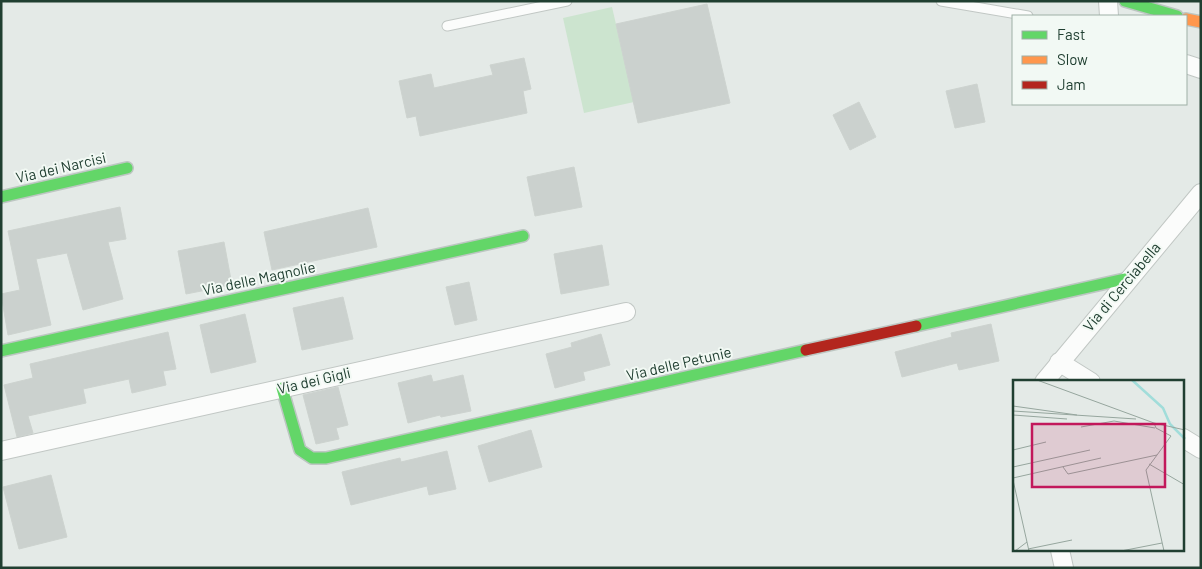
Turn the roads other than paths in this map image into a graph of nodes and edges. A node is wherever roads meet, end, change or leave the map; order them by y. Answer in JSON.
{"nodes":[{"id":1,"x":567,"y":1,"type":"edge"},
{"id":2,"x":941,"y":1,"type":"edge"},
{"id":3,"x":1108,"y":1,"type":"edge"},
{"id":4,"x":1125,"y":1,"type":"edge"},
{"id":5,"x":1022,"y":15,"type":"edge"},
{"id":6,"x":1109,"y":15,"type":"edge"},
{"id":7,"x":1174,"y":15,"type":"edge"},
{"id":8,"x":1187,"y":19,"type":"edge"},
{"id":9,"x":1201,"y":22,"type":"edge"},
{"id":10,"x":447,"y":26,"type":"dead end"},
{"id":11,"x":1187,"y":64,"type":"edge"},
{"id":12,"x":1201,"y":69,"type":"edge"},
{"id":13,"x":127,"y":168,"type":"dead end"},
{"id":14,"x":1201,"y":193,"type":"edge"},
{"id":15,"x":1,"y":197,"type":"edge"},
{"id":16,"x":523,"y":236,"type":"dead end"},
{"id":17,"x":1130,"y":278,"type":"junction"},
{"id":18,"x":626,"y":312,"type":"dead end"},
{"id":19,"x":1,"y":351,"type":"edge"},
{"id":20,"x":1059,"y":362,"type":"junction"},
{"id":21,"x":1046,"y":380,"type":"edge"},
{"id":22,"x":1088,"y":380,"type":"edge"},
{"id":23,"x":282,"y":388,"type":"junction"},
{"id":24,"x":1184,"y":439,"type":"edge"},
{"id":25,"x":1201,"y":449,"type":"edge"},
{"id":26,"x":1,"y":451,"type":"edge"},
{"id":27,"x":1060,"y":552,"type":"edge"},
{"id":28,"x":1064,"y":568,"type":"edge"}],
"edges":[{"from":1,"to":10,"type":"lane"},
{"from":2,"to":5,"type":"lane"},
{"from":3,"to":6,"type":"street"},
{"from":4,"to":7,"type":"street"},
{"from":8,"to":9,"type":"street"},
{"from":11,"to":12,"type":"street"},
{"from":13,"to":15,"type":"street","name":"Via dei Narcisi"},
{"from":14,"to":17,"type":"street","name":"Via di Cerciabella"},
{"from":16,"to":19,"type":"street","name":"Via delle Magnolie"},
{"from":17,"to":20,"type":"street","name":"Via di Cerciabella"},
{"from":17,"to":23,"type":"street","name":"Via delle Petunie"},
{"from":18,"to":23,"type":"street","name":"Via dei Gigli"},
{"from":20,"to":21,"type":"street","name":"Via di Cerciabella"},
{"from":20,"to":22,"type":"street"},
{"from":23,"to":26,"type":"street","name":"Via dei Gigli"},
{"from":24,"to":25,"type":"street"},
{"from":27,"to":28,"type":"street"}]}
